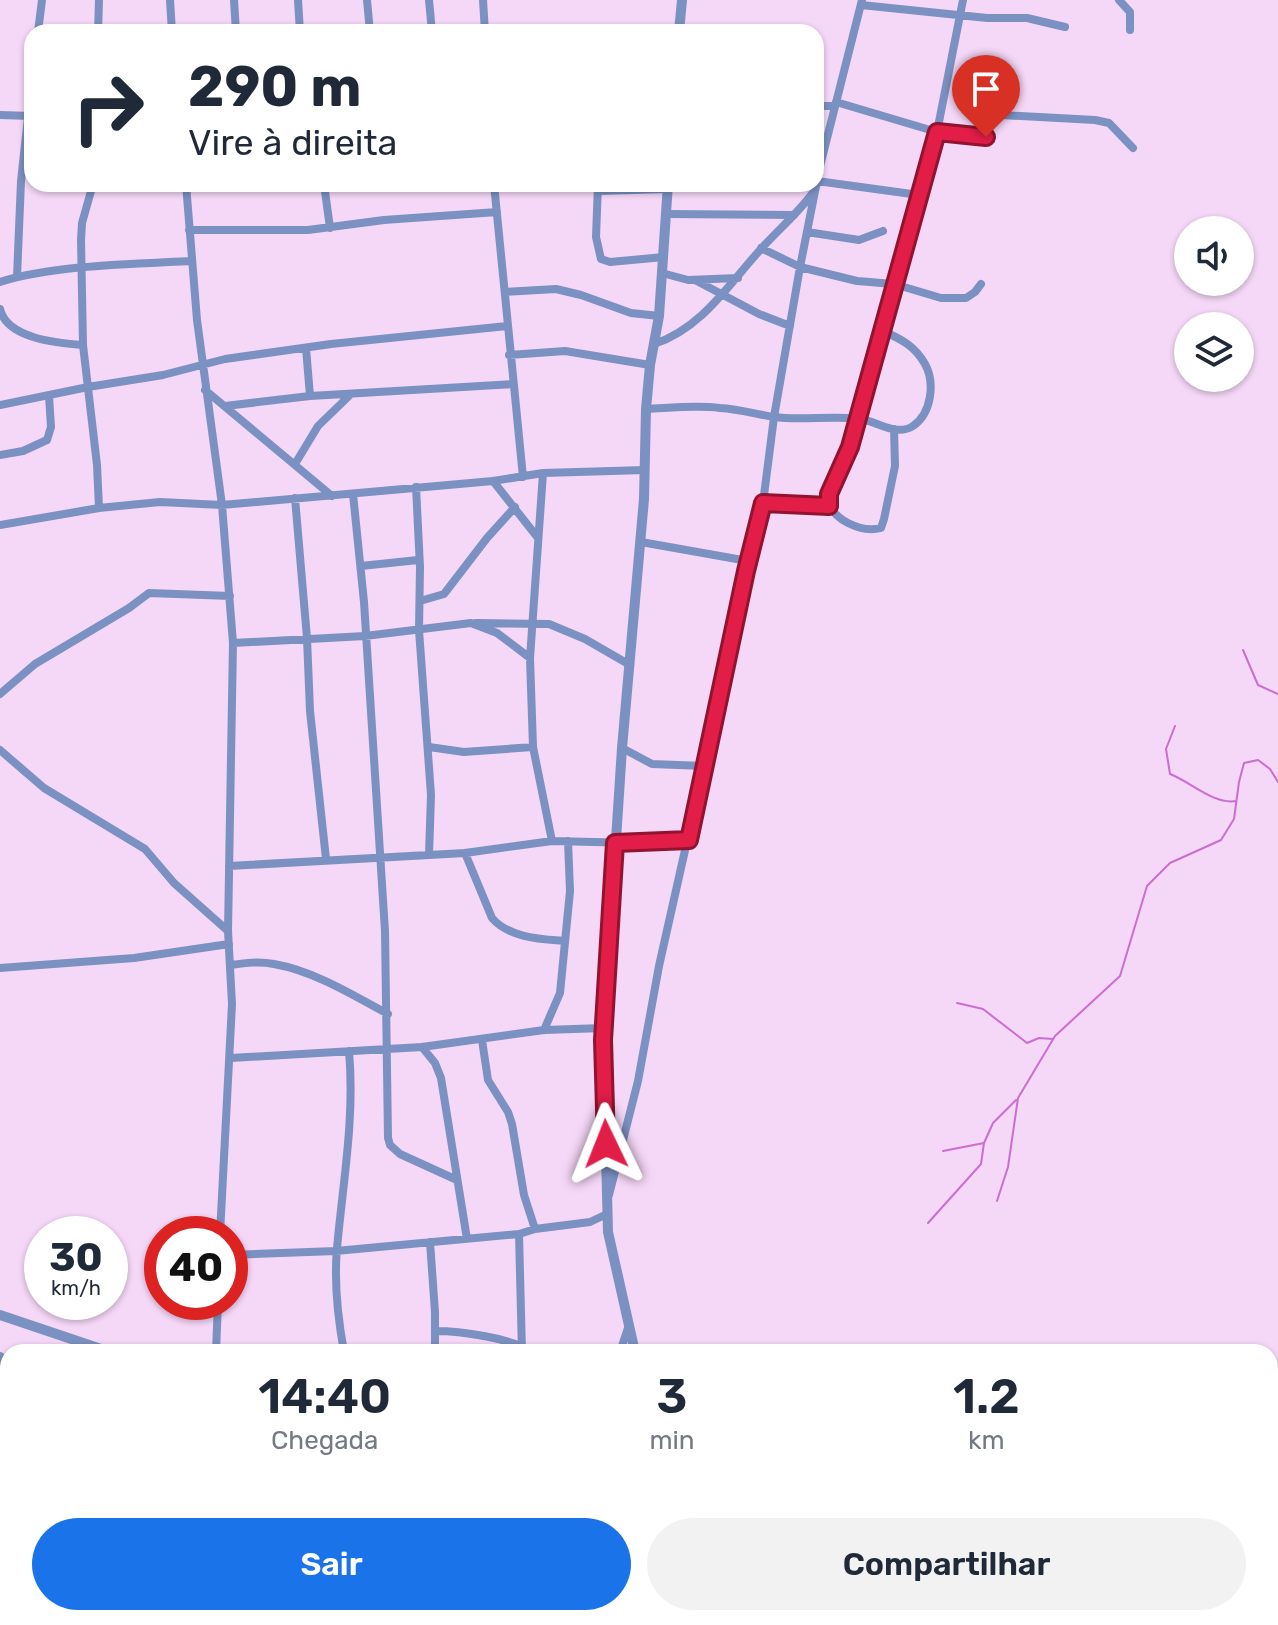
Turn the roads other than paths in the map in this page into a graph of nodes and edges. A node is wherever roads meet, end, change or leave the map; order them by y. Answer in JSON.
{"nodes":[{"id":1,"x":42,"y":0,"type":"edge"},
{"id":2,"x":99,"y":0,"type":"edge"},
{"id":3,"x":170,"y":0,"type":"edge"},
{"id":4,"x":234,"y":0,"type":"edge"},
{"id":5,"x":298,"y":0,"type":"edge"},
{"id":6,"x":367,"y":0,"type":"edge"},
{"id":7,"x":429,"y":0,"type":"edge"},
{"id":8,"x":483,"y":0,"type":"edge"},
{"id":9,"x":682,"y":0,"type":"edge"},
{"id":10,"x":963,"y":0,"type":"edge"},
{"id":11,"x":1119,"y":0,"type":"edge"},
{"id":12,"x":862,"y":3,"type":"edge"},
{"id":13,"x":959,"y":14,"type":"junction"},
{"id":14,"x":39,"y":24,"type":"edge"},
{"id":15,"x":98,"y":24,"type":"edge"},
{"id":16,"x":172,"y":24,"type":"edge"},
{"id":17,"x":236,"y":24,"type":"edge"},
{"id":18,"x":300,"y":24,"type":"edge"},
{"id":19,"x":369,"y":24,"type":"edge"},
{"id":20,"x":431,"y":24,"type":"edge"},
{"id":21,"x":484,"y":24,"type":"edge"},
{"id":22,"x":680,"y":24,"type":"edge"},
{"id":23,"x":1065,"y":27,"type":"dead end"},
{"id":24,"x":1130,"y":30,"type":"dead end"},
{"id":25,"x":835,"y":104,"type":"junction"},
{"id":26,"x":824,"y":105,"type":"edge"},
{"id":27,"x":0,"y":115,"type":"edge"},
{"id":28,"x":1001,"y":115,"type":"dead end"},
{"id":29,"x":24,"y":116,"type":"edge"},
{"id":30,"x":937,"y":132,"type":"junction"},
{"id":31,"x":986,"y":137,"type":"dead end"},
{"id":32,"x":824,"y":144,"type":"edge"},
{"id":33,"x":1133,"y":148,"type":"dead end"},
{"id":34,"x":24,"y":166,"type":"edge"},
{"id":35,"x":824,"y":187,"type":"edge"},
{"id":36,"x":91,"y":192,"type":"edge"},
{"id":37,"x":187,"y":192,"type":"edge"},
{"id":38,"x":325,"y":192,"type":"edge"},
{"id":39,"x":495,"y":192,"type":"edge"},
{"id":40,"x":598,"y":192,"type":"edge"},
{"id":41,"x":668,"y":192,"type":"edge"},
{"id":42,"x":812,"y":192,"type":"edge"},
{"id":43,"x":815,"y":192,"type":"edge"},
{"id":44,"x":919,"y":195,"type":"junction"},
{"id":45,"x":497,"y":212,"type":"junction"},
{"id":46,"x":666,"y":214,"type":"junction"},
{"id":47,"x":795,"y":215,"type":"junction"},
{"id":48,"x":330,"y":228,"type":"junction"},
{"id":49,"x":189,"y":230,"type":"junction"},
{"id":50,"x":883,"y":231,"type":"dead end"},
{"id":51,"x":807,"y":232,"type":"junction"},
{"id":52,"x":761,"y":248,"type":"junction"},
{"id":53,"x":664,"y":257,"type":"junction"},
{"id":54,"x":192,"y":261,"type":"junction"},
{"id":55,"x":800,"y":267,"type":"junction"},
{"id":56,"x":83,"y":269,"type":"junction"},
{"id":57,"x":662,"y":273,"type":"junction"},
{"id":58,"x":17,"y":277,"type":"junction"},
{"id":59,"x":738,"y":278,"type":"junction"},
{"id":60,"x":695,"y":280,"type":"junction"},
{"id":61,"x":0,"y":283,"type":"edge"},
{"id":62,"x":894,"y":284,"type":"junction"},
{"id":63,"x":981,"y":284,"type":"dead end"},
{"id":64,"x":505,"y":292,"type":"junction"},
{"id":65,"x":722,"y":296,"type":"junction"},
{"id":66,"x":0,"y":309,"type":"edge"},
{"id":67,"x":659,"y":316,"type":"junction"},
{"id":68,"x":507,"y":326,"type":"junction"},
{"id":69,"x":790,"y":326,"type":"junction"},
{"id":70,"x":883,"y":331,"type":"junction"},
{"id":71,"x":654,"y":344,"type":"junction"},
{"id":72,"x":83,"y":345,"type":"junction"},
{"id":73,"x":306,"y":348,"type":"junction"},
{"id":74,"x":509,"y":355,"type":"junction"},
{"id":75,"x":203,"y":364,"type":"junction"},
{"id":76,"x":650,"y":365,"type":"junction"},
{"id":77,"x":513,"y":384,"type":"junction"},
{"id":78,"x":88,"y":387,"type":"junction"},
{"id":79,"x":205,"y":390,"type":"junction"},
{"id":80,"x":350,"y":395,"type":"junction"},
{"id":81,"x":49,"y":396,"type":"junction"},
{"id":82,"x":310,"y":396,"type":"junction"},
{"id":83,"x":0,"y":405,"type":"edge"},
{"id":84,"x":225,"y":406,"type":"junction"},
{"id":85,"x":646,"y":409,"type":"junction"},
{"id":86,"x":774,"y":417,"type":"junction"},
{"id":87,"x":857,"y":418,"type":"junction"},
{"id":88,"x":894,"y":429,"type":"junction"},
{"id":89,"x":0,"y":455,"type":"edge"},
{"id":90,"x":295,"y":464,"type":"junction"},
{"id":91,"x":645,"y":470,"type":"junction"},
{"id":92,"x":543,"y":473,"type":"junction"},
{"id":93,"x":523,"y":477,"type":"junction"},
{"id":94,"x":493,"y":481,"type":"junction"},
{"id":95,"x":416,"y":487,"type":"junction"},
{"id":96,"x":353,"y":494,"type":"junction"},
{"id":97,"x":333,"y":497,"type":"junction"},
{"id":98,"x":295,"y":498,"type":"junction"},
{"id":99,"x":763,"y":503,"type":"junction"},
{"id":100,"x":222,"y":505,"type":"junction"},
{"id":101,"x":829,"y":506,"type":"junction"},
{"id":102,"x":515,"y":507,"type":"junction"},
{"id":103,"x":99,"y":508,"type":"junction"},
{"id":104,"x":0,"y":525,"type":"edge"},
{"id":105,"x":539,"y":539,"type":"junction"},
{"id":106,"x":641,"y":542,"type":"junction"},
{"id":107,"x":418,"y":560,"type":"junction"},
{"id":108,"x":748,"y":561,"type":"junction"},
{"id":109,"x":361,"y":566,"type":"junction"},
{"id":110,"x":230,"y":596,"type":"junction"},
{"id":111,"x":420,"y":601,"type":"junction"},
{"id":112,"x":532,"y":622,"type":"junction"},
{"id":113,"x":471,"y":623,"type":"junction"},
{"id":114,"x":419,"y":630,"type":"junction"},
{"id":115,"x":365,"y":636,"type":"junction"},
{"id":116,"x":307,"y":638,"type":"junction"},
{"id":117,"x":233,"y":643,"type":"junction"},
{"id":118,"x":530,"y":658,"type":"junction"},
{"id":119,"x":630,"y":665,"type":"junction"},
{"id":120,"x":0,"y":694,"type":"edge"},
{"id":121,"x":429,"y":747,"type":"junction"},
{"id":122,"x":533,"y":747,"type":"junction"},
{"id":123,"x":622,"y":748,"type":"junction"},
{"id":124,"x":0,"y":750,"type":"edge"},
{"id":125,"x":704,"y":766,"type":"junction"},
{"id":126,"x":689,"y":840,"type":"junction"},
{"id":127,"x":552,"y":841,"type":"junction"},
{"id":128,"x":568,"y":841,"type":"junction"},
{"id":129,"x":615,"y":843,"type":"junction"},
{"id":130,"x":465,"y":853,"type":"junction"},
{"id":131,"x":429,"y":855,"type":"junction"},
{"id":132,"x":379,"y":858,"type":"junction"},
{"id":133,"x":326,"y":859,"type":"junction"},
{"id":134,"x":229,"y":866,"type":"junction"},
{"id":135,"x":228,"y":931,"type":"junction"},
{"id":136,"x":565,"y":941,"type":"junction"},
{"id":137,"x":229,"y":944,"type":"junction"},
{"id":138,"x":231,"y":965,"type":"junction"},
{"id":139,"x":0,"y":968,"type":"edge"},
{"id":140,"x":388,"y":1014,"type":"junction"},
{"id":141,"x":604,"y":1028,"type":"junction"},
{"id":142,"x":544,"y":1030,"type":"junction"},
{"id":143,"x":482,"y":1040,"type":"junction"},
{"id":144,"x":387,"y":1047,"type":"junction"},
{"id":145,"x":422,"y":1047,"type":"junction"},
{"id":146,"x":349,"y":1051,"type":"junction"},
{"id":147,"x":231,"y":1058,"type":"junction"},
{"id":148,"x":457,"y":1180,"type":"junction"},
{"id":149,"x":608,"y":1199,"type":"junction"},
{"id":150,"x":607,"y":1214,"type":"junction"},
{"id":151,"x":221,"y":1216,"type":"edge"},
{"id":152,"x":590,"y":1222,"type":"junction"},
{"id":153,"x":535,"y":1229,"type":"junction"},
{"id":154,"x":608,"y":1232,"type":"junction"},
{"id":155,"x":519,"y":1234,"type":"junction"},
{"id":156,"x":467,"y":1239,"type":"junction"},
{"id":157,"x":430,"y":1242,"type":"junction"},
{"id":158,"x":336,"y":1251,"type":"junction"},
{"id":159,"x":248,"y":1254,"type":"edge"},
{"id":160,"x":0,"y":1315,"type":"edge"},
{"id":161,"x":217,"y":1320,"type":"edge"},
{"id":162,"x":628,"y":1328,"type":"junction"},
{"id":163,"x":435,"y":1331,"type":"junction"},
{"id":164,"x":86,"y":1344,"type":"edge"},
{"id":165,"x":216,"y":1344,"type":"edge"},
{"id":166,"x":343,"y":1344,"type":"edge"},
{"id":167,"x":435,"y":1344,"type":"edge"},
{"id":168,"x":506,"y":1344,"type":"edge"},
{"id":169,"x":522,"y":1344,"type":"edge"},
{"id":170,"x":623,"y":1344,"type":"edge"},
{"id":171,"x":633,"y":1344,"type":"edge"}],
"edges":[{"from":1,"to":14,"type":"street"},
{"from":2,"to":15,"type":"street"},
{"from":3,"to":16,"type":"street"},
{"from":4,"to":17,"type":"street"},
{"from":5,"to":18,"type":"street"},
{"from":6,"to":19,"type":"street"},
{"from":7,"to":20,"type":"street"},
{"from":8,"to":21,"type":"street"},
{"from":9,"to":22,"type":"street"},
{"from":10,"to":13,"type":"street"},
{"from":11,"to":24,"type":"street"},
{"from":12,"to":13,"type":"street"},
{"from":12,"to":25,"type":"street"},
{"from":13,"to":23,"type":"street"},
{"from":13,"to":30,"type":"street"},
{"from":25,"to":26,"type":"street"},
{"from":25,"to":30,"type":"street"},
{"from":25,"to":32,"type":"street"},
{"from":27,"to":29,"type":"street"},
{"from":28,"to":33,"type":"street"},
{"from":30,"to":31,"type":"street"},
{"from":30,"to":44,"type":"street"},
{"from":34,"to":58,"type":"street"},
{"from":35,"to":44,"type":"street"},
{"from":36,"to":56,"type":"street"},
{"from":37,"to":49,"type":"street"},
{"from":38,"to":48,"type":"street"},
{"from":39,"to":45,"type":"street"},
{"from":40,"to":53,"type":"street"},
{"from":41,"to":46,"type":"street"},
{"from":42,"to":47,"type":"street"},
{"from":43,"to":51,"type":"street"},
{"from":44,"to":62,"type":"street"},
{"from":45,"to":48,"type":"street"},
{"from":45,"to":64,"type":"street"},
{"from":46,"to":47,"type":"street"},
{"from":46,"to":53,"type":"street"},
{"from":47,"to":52,"type":"street"},
{"from":48,"to":49,"type":"street"},
{"from":49,"to":54,"type":"street"},
{"from":50,"to":51,"type":"street"},
{"from":51,"to":55,"type":"street"},
{"from":52,"to":55,"type":"street"},
{"from":52,"to":59,"type":"street"},
{"from":53,"to":57,"type":"street"},
{"from":54,"to":56,"type":"street"},
{"from":54,"to":75,"type":"street"},
{"from":55,"to":62,"type":"street"},
{"from":55,"to":69,"type":"street"},
{"from":56,"to":58,"type":"street"},
{"from":56,"to":72,"type":"street"},
{"from":57,"to":60,"type":"street"},
{"from":57,"to":67,"type":"street"},
{"from":58,"to":61,"type":"street"},
{"from":59,"to":60,"type":"street"},
{"from":59,"to":65,"type":"street"},
{"from":60,"to":65,"type":"street"},
{"from":62,"to":63,"type":"street"},
{"from":62,"to":70,"type":"street"},
{"from":64,"to":67,"type":"street"},
{"from":64,"to":68,"type":"street"},
{"from":65,"to":69,"type":"street"},
{"from":65,"to":71,"type":"street"},
{"from":66,"to":72,"type":"street"},
{"from":67,"to":71,"type":"street"},
{"from":68,"to":73,"type":"street"},
{"from":68,"to":74,"type":"street"},
{"from":69,"to":86,"type":"street"},
{"from":70,"to":87,"type":"street"},
{"from":70,"to":88,"type":"street"},
{"from":71,"to":76,"type":"street"},
{"from":72,"to":78,"type":"street"},
{"from":73,"to":75,"type":"street"},
{"from":73,"to":82,"type":"street"},
{"from":74,"to":76,"type":"street"},
{"from":74,"to":77,"type":"street"},
{"from":75,"to":78,"type":"street"},
{"from":75,"to":79,"type":"street"},
{"from":76,"to":85,"type":"street"},
{"from":77,"to":80,"type":"street"},
{"from":77,"to":93,"type":"street"},
{"from":78,"to":81,"type":"street"},
{"from":78,"to":103,"type":"street"},
{"from":79,"to":84,"type":"street"},
{"from":79,"to":100,"type":"street"},
{"from":80,"to":82,"type":"street"},
{"from":80,"to":90,"type":"street"},
{"from":81,"to":83,"type":"street"},
{"from":81,"to":89,"type":"street"},
{"from":82,"to":84,"type":"street"},
{"from":84,"to":90,"type":"street"},
{"from":85,"to":86,"type":"street"},
{"from":85,"to":91,"type":"street"},
{"from":86,"to":87,"type":"street"},
{"from":86,"to":99,"type":"street"},
{"from":87,"to":88,"type":"street"},
{"from":87,"to":101,"type":"street"},
{"from":88,"to":101,"type":"street"},
{"from":90,"to":97,"type":"street"},
{"from":91,"to":92,"type":"street"},
{"from":91,"to":106,"type":"street"},
{"from":92,"to":93,"type":"street"},
{"from":92,"to":105,"type":"street"},
{"from":93,"to":94,"type":"street"},
{"from":94,"to":95,"type":"street"},
{"from":94,"to":102,"type":"street"},
{"from":95,"to":96,"type":"street"},
{"from":95,"to":107,"type":"street"},
{"from":96,"to":97,"type":"street"},
{"from":96,"to":109,"type":"street"},
{"from":97,"to":98,"type":"street"},
{"from":98,"to":100,"type":"street"},
{"from":98,"to":116,"type":"street"},
{"from":99,"to":101,"type":"street"},
{"from":99,"to":108,"type":"street"},
{"from":100,"to":103,"type":"street"},
{"from":100,"to":110,"type":"street"},
{"from":102,"to":105,"type":"street"},
{"from":102,"to":111,"type":"street"},
{"from":103,"to":104,"type":"street"},
{"from":105,"to":112,"type":"street"},
{"from":106,"to":108,"type":"street"},
{"from":106,"to":119,"type":"street"},
{"from":107,"to":109,"type":"street"},
{"from":107,"to":111,"type":"street"},
{"from":108,"to":125,"type":"street"},
{"from":109,"to":115,"type":"street"},
{"from":110,"to":117,"type":"street"},
{"from":110,"to":120,"type":"street"},
{"from":111,"to":114,"type":"street"},
{"from":112,"to":113,"type":"street"},
{"from":112,"to":118,"type":"street"},
{"from":112,"to":119,"type":"street"},
{"from":113,"to":114,"type":"street"},
{"from":113,"to":118,"type":"street"},
{"from":114,"to":115,"type":"street"},
{"from":114,"to":121,"type":"street"},
{"from":115,"to":116,"type":"street"},
{"from":115,"to":132,"type":"street"},
{"from":116,"to":117,"type":"street"},
{"from":116,"to":133,"type":"street"},
{"from":117,"to":134,"type":"street"},
{"from":118,"to":122,"type":"street"},
{"from":119,"to":123,"type":"street"},
{"from":121,"to":122,"type":"street"},
{"from":121,"to":131,"type":"street"},
{"from":122,"to":127,"type":"street"},
{"from":123,"to":125,"type":"street"},
{"from":123,"to":129,"type":"street"},
{"from":124,"to":135,"type":"street"},
{"from":125,"to":126,"type":"street"},
{"from":126,"to":129,"type":"street"},
{"from":126,"to":149,"type":"street"},
{"from":127,"to":128,"type":"street"},
{"from":127,"to":130,"type":"street"},
{"from":128,"to":129,"type":"street"},
{"from":128,"to":136,"type":"street"},
{"from":129,"to":141,"type":"street"},
{"from":130,"to":131,"type":"street"},
{"from":130,"to":136,"type":"street"},
{"from":131,"to":132,"type":"street"},
{"from":132,"to":133,"type":"street"},
{"from":132,"to":140,"type":"street"},
{"from":133,"to":134,"type":"street"},
{"from":134,"to":135,"type":"street"},
{"from":135,"to":137,"type":"street"},
{"from":136,"to":142,"type":"street"},
{"from":137,"to":138,"type":"street"},
{"from":137,"to":139,"type":"street"},
{"from":138,"to":140,"type":"street"},
{"from":138,"to":147,"type":"street"},
{"from":140,"to":144,"type":"street"},
{"from":141,"to":142,"type":"street"},
{"from":141,"to":149,"type":"street"},
{"from":142,"to":143,"type":"street"},
{"from":143,"to":145,"type":"street"},
{"from":143,"to":153,"type":"street"},
{"from":144,"to":145,"type":"street"},
{"from":144,"to":146,"type":"street"},
{"from":144,"to":148,"type":"street"},
{"from":145,"to":148,"type":"street"},
{"from":146,"to":147,"type":"street"},
{"from":146,"to":158,"type":"street"},
{"from":147,"to":151,"type":"street"},
{"from":148,"to":156,"type":"street"},
{"from":149,"to":150,"type":"street"},
{"from":150,"to":152,"type":"street"},
{"from":150,"to":154,"type":"street"},
{"from":152,"to":153,"type":"street"},
{"from":152,"to":154,"type":"street"},
{"from":153,"to":155,"type":"street"},
{"from":154,"to":162,"type":"street"},
{"from":155,"to":156,"type":"street"},
{"from":155,"to":169,"type":"street"},
{"from":156,"to":157,"type":"street"},
{"from":157,"to":158,"type":"street"},
{"from":157,"to":163,"type":"street"},
{"from":158,"to":159,"type":"street"},
{"from":158,"to":166,"type":"street"},
{"from":160,"to":164,"type":"street"},
{"from":161,"to":165,"type":"street"},
{"from":162,"to":170,"type":"street"},
{"from":162,"to":171,"type":"street"},
{"from":163,"to":167,"type":"street"},
{"from":163,"to":168,"type":"street"}]}
